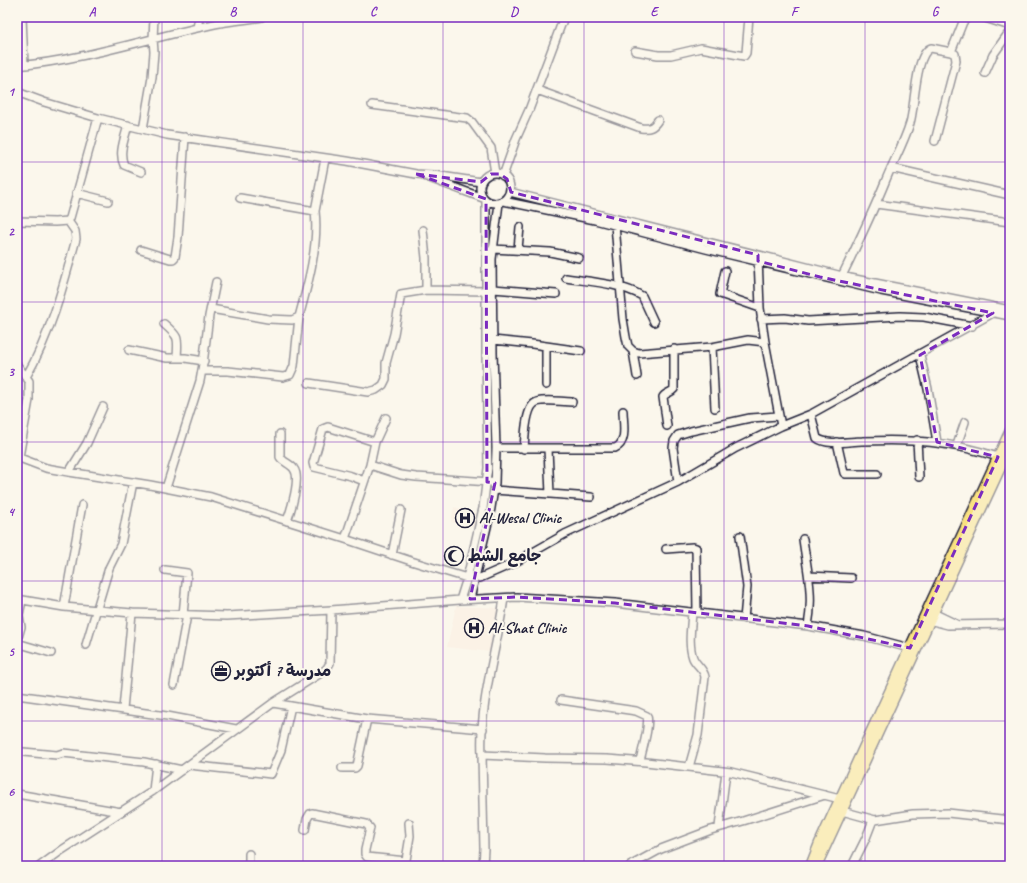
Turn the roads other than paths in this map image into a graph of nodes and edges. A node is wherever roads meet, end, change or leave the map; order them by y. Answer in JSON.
{"nodes":[{"id":1,"x":154,"y":17,"type":"edge"},
{"id":2,"x":199,"y":17,"type":"edge"},
{"id":3,"x":262,"y":17,"type":"edge"},
{"id":4,"x":564,"y":17,"type":"edge"},
{"id":5,"x":749,"y":17,"type":"edge"},
{"id":6,"x":968,"y":17,"type":"edge"},
{"id":7,"x":982,"y":17,"type":"edge"},
{"id":8,"x":21,"y":19,"type":"edge"},
{"id":9,"x":1010,"y":26,"type":"edge"},
{"id":10,"x":197,"y":28,"type":"junction"},
{"id":11,"x":1010,"y":31,"type":"edge"},
{"id":12,"x":152,"y":39,"type":"junction"},
{"id":13,"x":635,"y":50,"type":"dead end"},
{"id":14,"x":951,"y":52,"type":"junction"},
{"id":15,"x":21,"y":65,"type":"edge"},
{"id":16,"x":985,"y":73,"type":"dead end"},
{"id":17,"x":537,"y":90,"type":"junction"},
{"id":18,"x":17,"y":92,"type":"edge"},
{"id":19,"x":372,"y":105,"type":"dead end"},
{"id":20,"x":98,"y":118,"type":"junction"},
{"id":21,"x":658,"y":120,"type":"dead end"},
{"id":22,"x":128,"y":125,"type":"junction"},
{"id":23,"x":143,"y":128,"type":"junction"},
{"id":24,"x":185,"y":138,"type":"junction"},
{"id":25,"x":935,"y":142,"type":"dead end"},
{"id":26,"x":325,"y":159,"type":"junction"},
{"id":27,"x":891,"y":168,"type":"junction"},
{"id":28,"x":141,"y":172,"type":"dead end"},
{"id":29,"x":495,"y":173,"type":"junction"},
{"id":30,"x":416,"y":174,"type":"junction"},
{"id":31,"x":503,"y":176,"type":"junction"},
{"id":32,"x":481,"y":182,"type":"junction"},
{"id":33,"x":510,"y":192,"type":"junction"},
{"id":34,"x":76,"y":193,"type":"junction"},
{"id":35,"x":1010,"y":195,"type":"edge"},
{"id":36,"x":240,"y":198,"type":"dead end"},
{"id":37,"x":485,"y":199,"type":"junction"},
{"id":38,"x":108,"y":201,"type":"dead end"},
{"id":39,"x":501,"y":202,"type":"junction"},
{"id":40,"x":876,"y":204,"type":"junction"},
{"id":41,"x":315,"y":211,"type":"junction"},
{"id":42,"x":17,"y":221,"type":"edge"},
{"id":43,"x":68,"y":221,"type":"junction"},
{"id":44,"x":1010,"y":222,"type":"edge"},
{"id":45,"x":614,"y":225,"type":"junction"},
{"id":46,"x":520,"y":226,"type":"dead end"},
{"id":47,"x":423,"y":230,"type":"dead end"},
{"id":48,"x":493,"y":249,"type":"junction"},
{"id":49,"x":518,"y":249,"type":"junction"},
{"id":50,"x":141,"y":250,"type":"dead end"},
{"id":51,"x":579,"y":258,"type":"dead end"},
{"id":52,"x":758,"y":258,"type":"junction"},
{"id":53,"x":725,"y":271,"type":"dead end"},
{"id":54,"x":842,"y":276,"type":"junction"},
{"id":55,"x":566,"y":278,"type":"dead end"},
{"id":56,"x":216,"y":282,"type":"dead end"},
{"id":57,"x":620,"y":286,"type":"junction"},
{"id":58,"x":426,"y":290,"type":"junction"},
{"id":59,"x":489,"y":290,"type":"junction"},
{"id":60,"x":556,"y":294,"type":"dead end"},
{"id":61,"x":760,"y":308,"type":"junction"},
{"id":62,"x":210,"y":309,"type":"junction"},
{"id":63,"x":1010,"y":310,"type":"edge"},
{"id":64,"x":993,"y":313,"type":"junction"},
{"id":65,"x":1010,"y":316,"type":"edge"},
{"id":66,"x":299,"y":317,"type":"junction"},
{"id":67,"x":761,"y":319,"type":"junction"},
{"id":68,"x":654,"y":322,"type":"dead end"},
{"id":69,"x":164,"y":324,"type":"dead end"},
{"id":70,"x":972,"y":326,"type":"junction"},
{"id":71,"x":493,"y":340,"type":"junction"},
{"id":72,"x":765,"y":342,"type":"junction"},
{"id":73,"x":546,"y":346,"type":"junction"},
{"id":74,"x":712,"y":347,"type":"junction"},
{"id":75,"x":674,"y":349,"type":"junction"},
{"id":76,"x":129,"y":350,"type":"dead end"},
{"id":77,"x":581,"y":351,"type":"dead end"},
{"id":78,"x":633,"y":351,"type":"junction"},
{"id":79,"x":920,"y":355,"type":"junction"},
{"id":80,"x":177,"y":358,"type":"junction"},
{"id":81,"x":204,"y":361,"type":"junction"},
{"id":82,"x":17,"y":365,"type":"edge"},
{"id":83,"x":202,"y":370,"type":"junction"},
{"id":84,"x":26,"y":376,"type":"junction"},
{"id":85,"x":637,"y":376,"type":"dead end"},
{"id":86,"x":309,"y":383,"type":"dead end"},
{"id":87,"x":546,"y":385,"type":"dead end"},
{"id":88,"x":572,"y":402,"type":"dead end"},
{"id":89,"x":103,"y":407,"type":"dead end"},
{"id":90,"x":715,"y":408,"type":"dead end"},
{"id":91,"x":623,"y":411,"type":"dead end"},
{"id":92,"x":811,"y":414,"type":"junction"},
{"id":93,"x":778,"y":416,"type":"junction"},
{"id":94,"x":386,"y":418,"type":"dead end"},
{"id":95,"x":965,"y":422,"type":"dead end"},
{"id":96,"x":667,"y":426,"type":"dead end"},
{"id":97,"x":780,"y":426,"type":"junction"},
{"id":98,"x":1010,"y":430,"type":"edge"},
{"id":99,"x":280,"y":434,"type":"dead end"},
{"id":100,"x":917,"y":440,"type":"junction"},
{"id":101,"x":375,"y":442,"type":"junction"},
{"id":102,"x":837,"y":442,"type":"junction"},
{"id":103,"x":936,"y":442,"type":"junction"},
{"id":104,"x":957,"y":445,"type":"junction"},
{"id":105,"x":496,"y":448,"type":"junction"},
{"id":106,"x":524,"y":448,"type":"junction"},
{"id":107,"x":1010,"y":448,"type":"edge"},
{"id":108,"x":548,"y":449,"type":"junction"},
{"id":109,"x":18,"y":457,"type":"edge"},
{"id":110,"x":998,"y":457,"type":"junction"},
{"id":111,"x":370,"y":465,"type":"junction"},
{"id":112,"x":68,"y":472,"type":"junction"},
{"id":113,"x":878,"y":474,"type":"dead end"},
{"id":114,"x":919,"y":477,"type":"dead end"},
{"id":115,"x":364,"y":481,"type":"junction"},
{"id":116,"x":133,"y":482,"type":"junction"},
{"id":117,"x":487,"y":482,"type":"junction"},
{"id":118,"x":678,"y":482,"type":"junction"},
{"id":119,"x":494,"y":487,"type":"junction"},
{"id":120,"x":166,"y":488,"type":"junction"},
{"id":121,"x":550,"y":494,"type":"junction"},
{"id":122,"x":591,"y":497,"type":"dead end"},
{"id":123,"x":82,"y":505,"type":"dead end"},
{"id":124,"x":401,"y":510,"type":"dead end"},
{"id":125,"x":287,"y":521,"type":"junction"},
{"id":126,"x":740,"y":536,"type":"dead end"},
{"id":127,"x":345,"y":539,"type":"junction"},
{"id":128,"x":803,"y":539,"type":"dead end"},
{"id":129,"x":474,"y":545,"type":"junction"},
{"id":130,"x":482,"y":546,"type":"junction"},
{"id":131,"x":666,"y":549,"type":"dead end"},
{"id":132,"x":392,"y":555,"type":"junction"},
{"id":133,"x":165,"y":570,"type":"dead end"},
{"id":134,"x":809,"y":576,"type":"junction"},
{"id":135,"x":467,"y":578,"type":"junction"},
{"id":136,"x":851,"y":578,"type":"dead end"},
{"id":137,"x":475,"y":579,"type":"junction"},
{"id":138,"x":504,"y":598,"type":"junction"},
{"id":139,"x":19,"y":599,"type":"edge"},
{"id":140,"x":460,"y":600,"type":"junction"},
{"id":141,"x":470,"y":600,"type":"junction"},
{"id":142,"x":64,"y":607,"type":"junction"},
{"id":143,"x":96,"y":610,"type":"junction"},
{"id":144,"x":331,"y":610,"type":"junction"},
{"id":145,"x":132,"y":613,"type":"junction"},
{"id":146,"x":695,"y":613,"type":"junction"},
{"id":147,"x":185,"y":615,"type":"junction"},
{"id":148,"x":929,"y":616,"type":"junction"},
{"id":149,"x":744,"y":619,"type":"junction"},
{"id":150,"x":1010,"y":624,"type":"edge"},
{"id":151,"x":808,"y":626,"type":"junction"},
{"id":152,"x":17,"y":642,"type":"edge"},
{"id":153,"x":86,"y":645,"type":"dead end"},
{"id":154,"x":914,"y":649,"type":"junction"},
{"id":155,"x":51,"y":653,"type":"dead end"},
{"id":156,"x":174,"y":685,"type":"dead end"},
{"id":157,"x":17,"y":695,"type":"edge"},
{"id":158,"x":561,"y":700,"type":"dead end"},
{"id":159,"x":273,"y":703,"type":"junction"},
{"id":160,"x":291,"y":706,"type":"junction"},
{"id":161,"x":122,"y":709,"type":"junction"},
{"id":162,"x":366,"y":719,"type":"junction"},
{"id":163,"x":236,"y":729,"type":"junction"},
{"id":164,"x":483,"y":729,"type":"junction"},
{"id":165,"x":23,"y":752,"type":"dead end"},
{"id":166,"x":482,"y":755,"type":"junction"},
{"id":167,"x":640,"y":761,"type":"junction"},
{"id":168,"x":156,"y":764,"type":"junction"},
{"id":169,"x":189,"y":765,"type":"junction"},
{"id":170,"x":689,"y":767,"type":"junction"},
{"id":171,"x":342,"y":768,"type":"dead end"},
{"id":172,"x":182,"y":770,"type":"junction"},
{"id":173,"x":726,"y":772,"type":"junction"},
{"id":174,"x":153,"y":791,"type":"junction"},
{"id":175,"x":17,"y":794,"type":"edge"},
{"id":176,"x":825,"y":794,"type":"junction"},
{"id":177,"x":840,"y":799,"type":"junction"},
{"id":178,"x":842,"y":810,"type":"junction"},
{"id":179,"x":120,"y":812,"type":"junction"},
{"id":180,"x":872,"y":820,"type":"junction"},
{"id":181,"x":1010,"y":820,"type":"edge"},
{"id":182,"x":409,"y":823,"type":"dead end"},
{"id":183,"x":719,"y":827,"type":"junction"},
{"id":184,"x":304,"y":830,"type":"dead end"},
{"id":185,"x":249,"y":854,"type":"dead end"},
{"id":186,"x":405,"y":864,"type":"edge"},
{"id":187,"x":40,"y":866,"type":"edge"},
{"id":188,"x":249,"y":866,"type":"edge"},
{"id":189,"x":483,"y":866,"type":"edge"},
{"id":190,"x":630,"y":866,"type":"edge"},
{"id":191,"x":810,"y":866,"type":"edge"},
{"id":192,"x":817,"y":866,"type":"edge"},
{"id":193,"x":852,"y":866,"type":"edge"}],
"edges":[{"from":1,"to":12,"type":"street"},
{"from":2,"to":10,"type":"street"},
{"from":3,"to":10,"type":"street"},
{"from":4,"to":17,"type":"street"},
{"from":5,"to":13,"type":"street"},
{"from":6,"to":14,"type":"street"},
{"from":7,"to":9,"type":"street"},
{"from":8,"to":15,"type":"street"},
{"from":10,"to":12,"type":"street"},
{"from":11,"to":16,"type":"street"},
{"from":12,"to":15,"type":"street"},
{"from":12,"to":23,"type":"street"},
{"from":14,"to":25,"type":"street"},
{"from":14,"to":27,"type":"street"},
{"from":17,"to":21,"type":"street"},
{"from":17,"to":31,"type":"street"},
{"from":18,"to":20,"type":"street"},
{"from":19,"to":29,"type":"street"},
{"from":20,"to":22,"type":"street"},
{"from":20,"to":34,"type":"street"},
{"from":22,"to":23,"type":"street"},
{"from":22,"to":28,"type":"street"},
{"from":23,"to":24,"type":"street"},
{"from":24,"to":26,"type":"street"},
{"from":24,"to":50,"type":"street"},
{"from":26,"to":30,"type":"street"},
{"from":26,"to":41,"type":"street"},
{"from":27,"to":35,"type":"street"},
{"from":27,"to":40,"type":"street"},
{"from":29,"to":31,"type":"street"},
{"from":29,"to":32,"type":"street"},
{"from":30,"to":32,"type":"street"},
{"from":30,"to":37,"type":"street"},
{"from":31,"to":33,"type":"street"},
{"from":32,"to":37,"type":"street"},
{"from":33,"to":39,"type":"street"},
{"from":33,"to":52,"type":"street"},
{"from":34,"to":38,"type":"street"},
{"from":34,"to":43,"type":"street"},
{"from":36,"to":41,"type":"street"},
{"from":37,"to":39,"type":"street"},
{"from":37,"to":59,"type":"street"},
{"from":39,"to":45,"type":"street"},
{"from":39,"to":48,"type":"street"},
{"from":40,"to":44,"type":"street"},
{"from":40,"to":54,"type":"street"},
{"from":41,"to":66,"type":"street"},
{"from":42,"to":43,"type":"street"},
{"from":43,"to":84,"type":"street"},
{"from":45,"to":52,"type":"street"},
{"from":45,"to":57,"type":"street"},
{"from":46,"to":49,"type":"street"},
{"from":47,"to":58,"type":"street"},
{"from":48,"to":49,"type":"street"},
{"from":48,"to":59,"type":"street"},
{"from":49,"to":51,"type":"street"},
{"from":52,"to":54,"type":"street"},
{"from":52,"to":61,"type":"street"},
{"from":52,"to":64,"type":"street"},
{"from":53,"to":61,"type":"street"},
{"from":54,"to":63,"type":"street"},
{"from":55,"to":57,"type":"street"},
{"from":56,"to":62,"type":"street"},
{"from":57,"to":68,"type":"street"},
{"from":57,"to":78,"type":"street"},
{"from":58,"to":59,"type":"street"},
{"from":58,"to":86,"type":"street"},
{"from":59,"to":60,"type":"street"},
{"from":59,"to":71,"type":"street"},
{"from":59,"to":117,"type":"street"},
{"from":61,"to":67,"type":"street"},
{"from":62,"to":66,"type":"street"},
{"from":62,"to":81,"type":"street"},
{"from":64,"to":65,"type":"street"},
{"from":64,"to":70,"type":"street"},
{"from":66,"to":83,"type":"street"},
{"from":67,"to":70,"type":"street"},
{"from":67,"to":72,"type":"street"},
{"from":69,"to":80,"type":"street"},
{"from":70,"to":79,"type":"street"},
{"from":71,"to":73,"type":"street"},
{"from":71,"to":105,"type":"street"},
{"from":72,"to":74,"type":"street"},
{"from":72,"to":93,"type":"street"},
{"from":73,"to":77,"type":"street"},
{"from":73,"to":87,"type":"street"},
{"from":74,"to":75,"type":"street"},
{"from":74,"to":90,"type":"street"},
{"from":75,"to":78,"type":"street"},
{"from":75,"to":96,"type":"street"},
{"from":76,"to":80,"type":"street"},
{"from":78,"to":85,"type":"street"},
{"from":79,"to":92,"type":"street"},
{"from":79,"to":103,"type":"street"},
{"from":80,"to":81,"type":"street"},
{"from":81,"to":83,"type":"street"},
{"from":82,"to":84,"type":"street"},
{"from":83,"to":120,"type":"street"},
{"from":84,"to":109,"type":"street"},
{"from":88,"to":106,"type":"street"},
{"from":89,"to":112,"type":"street"},
{"from":91,"to":108,"type":"street"},
{"from":92,"to":97,"type":"street"},
{"from":92,"to":102,"type":"street"},
{"from":93,"to":97,"type":"street"},
{"from":93,"to":118,"type":"street"},
{"from":94,"to":101,"type":"street"},
{"from":95,"to":104,"type":"street"},
{"from":97,"to":118,"type":"street"},
{"from":98,"to":110,"type":"main road"},
{"from":99,"to":125,"type":"street"},
{"from":100,"to":102,"type":"street"},
{"from":100,"to":103,"type":"street"},
{"from":100,"to":114,"type":"street"},
{"from":101,"to":111,"type":"street"},
{"from":101,"to":115,"type":"street"},
{"from":102,"to":113,"type":"street"},
{"from":103,"to":104,"type":"street"},
{"from":104,"to":110,"type":"street"},
{"from":105,"to":106,"type":"street"},
{"from":105,"to":119,"type":"street"},
{"from":106,"to":108,"type":"street"},
{"from":107,"to":148,"type":"main road"},
{"from":108,"to":121,"type":"street"},
{"from":109,"to":112,"type":"street"},
{"from":110,"to":148,"type":"main road"},
{"from":111,"to":115,"type":"street"},
{"from":111,"to":117,"type":"street"},
{"from":112,"to":116,"type":"street"},
{"from":115,"to":127,"type":"street"},
{"from":116,"to":120,"type":"street"},
{"from":116,"to":143,"type":"street"},
{"from":117,"to":119,"type":"street"},
{"from":117,"to":129,"type":"street"},
{"from":118,"to":137,"type":"street"},
{"from":119,"to":121,"type":"street"},
{"from":119,"to":130,"type":"street"},
{"from":120,"to":125,"type":"street"},
{"from":121,"to":122,"type":"street"},
{"from":123,"to":142,"type":"street"},
{"from":124,"to":132,"type":"street"},
{"from":125,"to":127,"type":"street"},
{"from":126,"to":149,"type":"street"},
{"from":127,"to":132,"type":"street"},
{"from":128,"to":134,"type":"street"},
{"from":129,"to":130,"type":"street"},
{"from":129,"to":135,"type":"street"},
{"from":130,"to":137,"type":"street"},
{"from":131,"to":146,"type":"street"},
{"from":132,"to":135,"type":"street"},
{"from":133,"to":147,"type":"street"},
{"from":134,"to":136,"type":"street"},
{"from":134,"to":151,"type":"street"},
{"from":135,"to":137,"type":"street"},
{"from":135,"to":140,"type":"street"},
{"from":137,"to":141,"type":"street"},
{"from":138,"to":141,"type":"street"},
{"from":138,"to":146,"type":"street"},
{"from":138,"to":164,"type":"street"},
{"from":139,"to":142,"type":"street"},
{"from":139,"to":152,"type":"street"},
{"from":140,"to":141,"type":"street"},
{"from":140,"to":144,"type":"street"},
{"from":142,"to":143,"type":"street"},
{"from":143,"to":145,"type":"street"},
{"from":143,"to":153,"type":"street"},
{"from":144,"to":147,"type":"street"},
{"from":144,"to":159,"type":"street"},
{"from":145,"to":147,"type":"street"},
{"from":145,"to":161,"type":"street"},
{"from":146,"to":149,"type":"street"},
{"from":146,"to":170,"type":"street"},
{"from":147,"to":156,"type":"street"},
{"from":148,"to":150,"type":"street"},
{"from":148,"to":154,"type":"main road"},
{"from":149,"to":151,"type":"street"},
{"from":151,"to":154,"type":"street"},
{"from":152,"to":155,"type":"street"},
{"from":154,"to":177,"type":"main road"},
{"from":154,"to":178,"type":"main road"},
{"from":157,"to":161,"type":"street"},
{"from":158,"to":167,"type":"street"},
{"from":159,"to":160,"type":"street"},
{"from":159,"to":163,"type":"street"},
{"from":160,"to":162,"type":"street"},
{"from":160,"to":169,"type":"street"},
{"from":161,"to":163,"type":"street"},
{"from":162,"to":164,"type":"street"},
{"from":162,"to":171,"type":"street"},
{"from":163,"to":169,"type":"street"},
{"from":164,"to":166,"type":"street"},
{"from":165,"to":168,"type":"street"},
{"from":166,"to":167,"type":"street"},
{"from":166,"to":189,"type":"street"},
{"from":167,"to":170,"type":"street"},
{"from":168,"to":172,"type":"street"},
{"from":168,"to":174,"type":"street"},
{"from":169,"to":172,"type":"street"},
{"from":170,"to":173,"type":"street"},
{"from":172,"to":174,"type":"street"},
{"from":173,"to":176,"type":"street"},
{"from":173,"to":183,"type":"street"},
{"from":174,"to":179,"type":"street"},
{"from":175,"to":179,"type":"street"},
{"from":176,"to":177,"type":"street"},
{"from":176,"to":183,"type":"street"},
{"from":177,"to":191,"type":"main road"},
{"from":178,"to":180,"type":"street"},
{"from":178,"to":192,"type":"main road"},
{"from":179,"to":187,"type":"street"},
{"from":180,"to":181,"type":"street"},
{"from":180,"to":193,"type":"street"},
{"from":182,"to":186,"type":"street"},
{"from":183,"to":190,"type":"street"},
{"from":184,"to":186,"type":"street"},
{"from":185,"to":188,"type":"street"}]}
